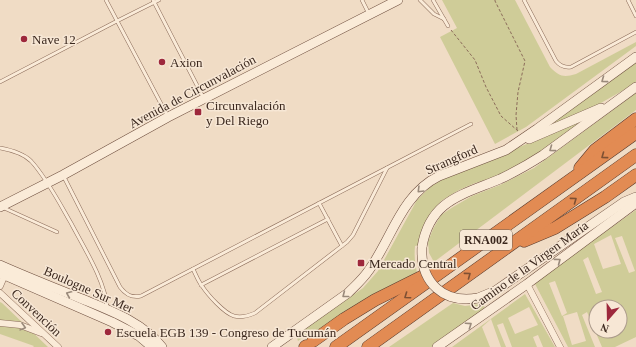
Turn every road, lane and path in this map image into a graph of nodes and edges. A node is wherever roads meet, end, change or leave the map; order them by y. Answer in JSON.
{"nodes":[{"id":1,"x":106,"y":0,"type":"edge"},
{"id":2,"x":159,"y":0,"type":"edge"},
{"id":3,"x":362,"y":0,"type":"edge"},
{"id":4,"x":398,"y":0,"type":"edge"},
{"id":5,"x":420,"y":0,"type":"edge"},
{"id":6,"x":433,"y":0,"type":"edge"},
{"id":7,"x":495,"y":0,"type":"edge"},
{"id":8,"x":524,"y":0,"type":"edge"},
{"id":9,"x":628,"y":0,"type":"edge"},
{"id":10,"x":154,"y":1,"type":"edge"},
{"id":11,"x":369,"y":14,"type":"junction"},
{"id":12,"x":636,"y":16,"type":"edge"},
{"id":13,"x":444,"y":19,"type":"junction"},
{"id":14,"x":117,"y":21,"type":"junction"},
{"id":15,"x":448,"y":26,"type":"joint"},
{"id":16,"x":636,"y":32,"type":"edge"},
{"id":17,"x":636,"y":57,"type":"edge"},
{"id":18,"x":0,"y":82,"type":"edge"},
{"id":19,"x":636,"y":87,"type":"edge"},
{"id":20,"x":204,"y":98,"type":"junction"},
{"id":21,"x":617,"y":100,"type":"junction"},
{"id":22,"x":168,"y":117,"type":"junction"},
{"id":23,"x":636,"y":119,"type":"edge"},
{"id":24,"x":471,"y":124,"type":"dead end"},
{"id":25,"x":517,"y":130,"type":"junction"},
{"id":26,"x":636,"y":133,"type":"edge"},
{"id":27,"x":521,"y":139,"type":"junction"},
{"id":28,"x":0,"y":148,"type":"edge"},
{"id":29,"x":506,"y":150,"type":"junction"},
{"id":30,"x":636,"y":155,"type":"edge"},
{"id":31,"x":388,"y":168,"type":"junction"},
{"id":32,"x":636,"y":174,"type":"edge"},
{"id":33,"x":63,"y":175,"type":"junction"},
{"id":34,"x":568,"y":182,"type":"junction"},
{"id":35,"x":47,"y":183,"type":"junction"},
{"id":36,"x":636,"y":197,"type":"edge"},
{"id":37,"x":319,"y":203,"type":"junction"},
{"id":38,"x":636,"y":203,"type":"edge"},
{"id":39,"x":0,"y":206,"type":"edge"},
{"id":40,"x":328,"y":219,"type":"junction"},
{"id":41,"x":57,"y":232,"type":"dead end"},
{"id":42,"x":342,"y":246,"type":"junction"},
{"id":43,"x":504,"y":250,"type":"junction"},
{"id":44,"x":0,"y":265,"type":"edge"},
{"id":45,"x":193,"y":269,"type":"junction"},
{"id":46,"x":442,"y":271,"type":"junction"},
{"id":47,"x":3,"y":274,"type":"edge"},
{"id":48,"x":527,"y":284,"type":"junction"},
{"id":49,"x":201,"y":285,"type":"junction"},
{"id":50,"x":0,"y":286,"type":"edge"},
{"id":51,"x":0,"y":293,"type":"edge"},
{"id":52,"x":107,"y":310,"type":"junction"},
{"id":53,"x":0,"y":323,"type":"edge"},
{"id":54,"x":44,"y":334,"type":"junction"},
{"id":55,"x":308,"y":345,"type":"edge"},
{"id":56,"x":58,"y":347,"type":"edge"},
{"id":57,"x":152,"y":347,"type":"edge"},
{"id":58,"x":162,"y":347,"type":"edge"},
{"id":59,"x":272,"y":347,"type":"edge"},
{"id":60,"x":336,"y":347,"type":"edge"},
{"id":61,"x":368,"y":347,"type":"edge"},
{"id":62,"x":437,"y":347,"type":"edge"},
{"id":63,"x":560,"y":347,"type":"edge"}],
"edges":[{"from":1,"to":14,"type":"lane"},
{"from":2,"to":10,"type":"lane"},
{"from":3,"to":11,"type":"lane"},
{"from":4,"to":11,"type":"street","name":"Avenida de Circunvalación"},
{"from":5,"to":13,"type":"lane"},
{"from":6,"to":13,"type":"lane"},
{"from":7,"to":25,"type":"path"},
{"from":8,"to":16,"type":"lane"},
{"from":9,"to":12,"type":"lane"},
{"from":10,"to":14,"type":"lane"},
{"from":10,"to":20,"type":"lane"},
{"from":11,"to":20,"type":"street","name":"Avenida de Circunvalación"},
{"from":13,"to":15,"type":"lane"},
{"from":14,"to":18,"type":"lane"},
{"from":14,"to":22,"type":"lane"},
{"from":15,"to":25,"type":"path"},
{"from":17,"to":27,"type":"street","name":"Strangford","one_way":true},
{"from":19,"to":21,"type":"street"},
{"from":20,"to":22,"type":"street","name":"Avenida de Circunvalación"},
{"from":21,"to":29,"type":"street"},
{"from":21,"to":36,"type":"street","one_way":true,"bridge":true},
{"from":22,"to":33,"type":"street","name":"Avenida de Circunvalación"},
{"from":23,"to":34,"type":"highway"},
{"from":24,"to":31,"type":"lane"},
{"from":25,"to":27,"type":"path"},
{"from":26,"to":34,"type":"highway","number":"RNA002","one_way":true},
{"from":27,"to":29,"type":"street","name":"Strangford"},
{"from":28,"to":35,"type":"lane"},
{"from":29,"to":59,"type":"street","name":"Strangford","one_way":true},
{"from":43,"to":30,"type":"highway","number":"RNA002","one_way":true},
{"from":31,"to":37,"type":"lane"},
{"from":31,"to":42,"type":"lane"},
{"from":32,"to":43,"type":"highway"},
{"from":33,"to":35,"type":"street","name":"Avenida de Circunvalación"},
{"from":33,"to":45,"type":"lane"},
{"from":34,"to":46,"type":"highway","number":"RNA002"},
{"from":35,"to":39,"type":"street","name":"Avenida de Circunvalación"},
{"from":35,"to":52,"type":"lane"},
{"from":37,"to":40,"type":"lane"},
{"from":37,"to":45,"type":"lane"},
{"from":48,"to":38,"type":"street","name":"Camino de la Virgen María","one_way":true},
{"from":39,"to":41,"type":"lane"},
{"from":40,"to":42,"type":"lane"},
{"from":40,"to":49,"type":"lane"},
{"from":42,"to":49,"type":"lane"},
{"from":61,"to":43,"type":"highway","number":"RNA002","one_way":true},
{"from":52,"to":44,"type":"street","name":"Boulogne Sur Mer","one_way":true},
{"from":45,"to":49,"type":"lane"},
{"from":46,"to":55,"type":"highway"},
{"from":46,"to":60,"type":"highway","number":"RNA002","one_way":true},
{"from":47,"to":50,"type":"street","name":"Convención"},
{"from":47,"to":57,"type":"street","name":"Boulogne Sur Mer"},
{"from":62,"to":48,"type":"street","name":"Camino de la Virgen María","one_way":true},
{"from":48,"to":63,"type":"street"},
{"from":51,"to":54,"type":"street","name":"Convención"},
{"from":52,"to":58,"type":"street","name":"Boulogne Sur Mer"},
{"from":53,"to":54,"type":"street","one_way":true},
{"from":54,"to":56,"type":"street","name":"Convención"}]}
